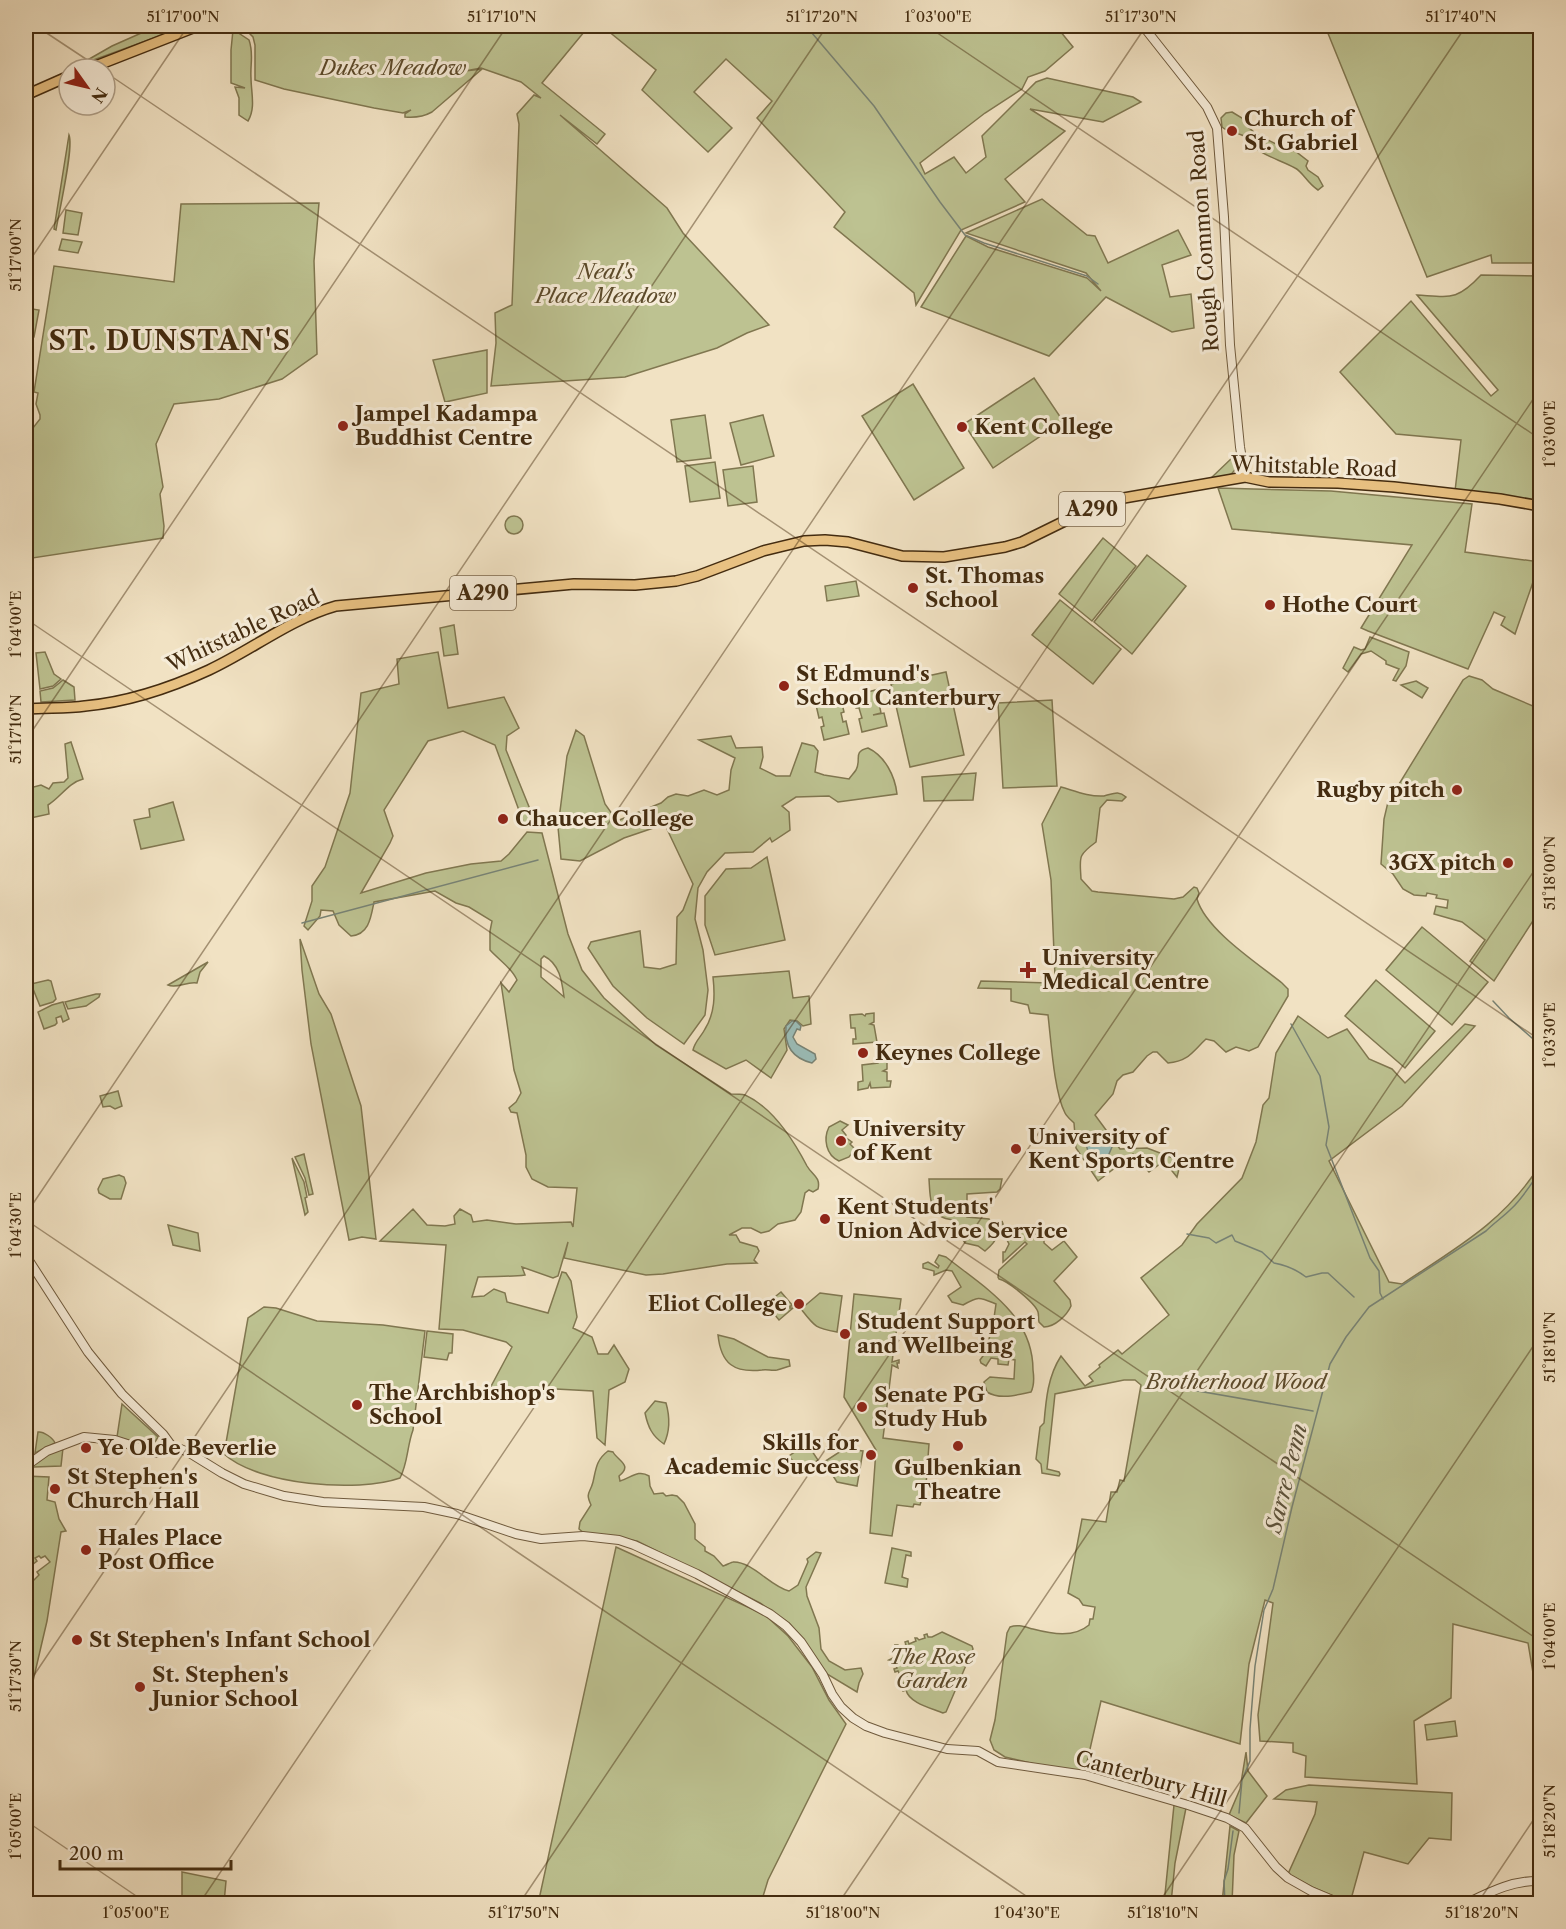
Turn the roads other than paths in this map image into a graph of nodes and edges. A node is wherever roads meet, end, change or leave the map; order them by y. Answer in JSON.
{"nodes":[{"id":1,"x":198,"y":26,"type":"edge"},
{"id":2,"x":1143,"y":26,"type":"edge"},
{"id":3,"x":117,"y":58,"type":"edge"},
{"id":4,"x":57,"y":80,"type":"edge"},
{"id":5,"x":52,"y":82,"type":"junction"},
{"id":6,"x":26,"y":88,"type":"edge"},
{"id":7,"x":26,"y":95,"type":"edge"},
{"id":8,"x":1245,"y":477,"type":"junction"},
{"id":9,"x":1540,"y":507,"type":"edge"},
{"id":10,"x":26,"y":709,"type":"edge"},
{"id":11,"x":26,"y":1256,"type":"edge"},
{"id":12,"x":171,"y":1445,"type":"junction"},
{"id":13,"x":26,"y":1466,"type":"edge"},
{"id":14,"x":1540,"y":1881,"type":"edge"},
{"id":15,"x":1342,"y":1904,"type":"edge"},
{"id":16,"x":1465,"y":1904,"type":"edge"}],
"edges":[{"from":1,"to":3,"type":"main road"},
{"from":2,"to":8,"type":"street","name":"Rough Common Road"},
{"from":4,"to":5,"type":"main road"},
{"from":5,"to":6,"type":"main road"},
{"from":5,"to":7,"type":"main road"},
{"from":8,"to":9,"type":"main road","name":"Whitstable Road","number":"A290"},
{"from":8,"to":10,"type":"main road","name":"Whitstable Road","number":"A290"},
{"from":11,"to":12,"type":"street"},
{"from":12,"to":13,"type":"street"},
{"from":12,"to":15,"type":"street","name":"Canterbury Hill"},
{"from":14,"to":16,"type":"street"}]}
